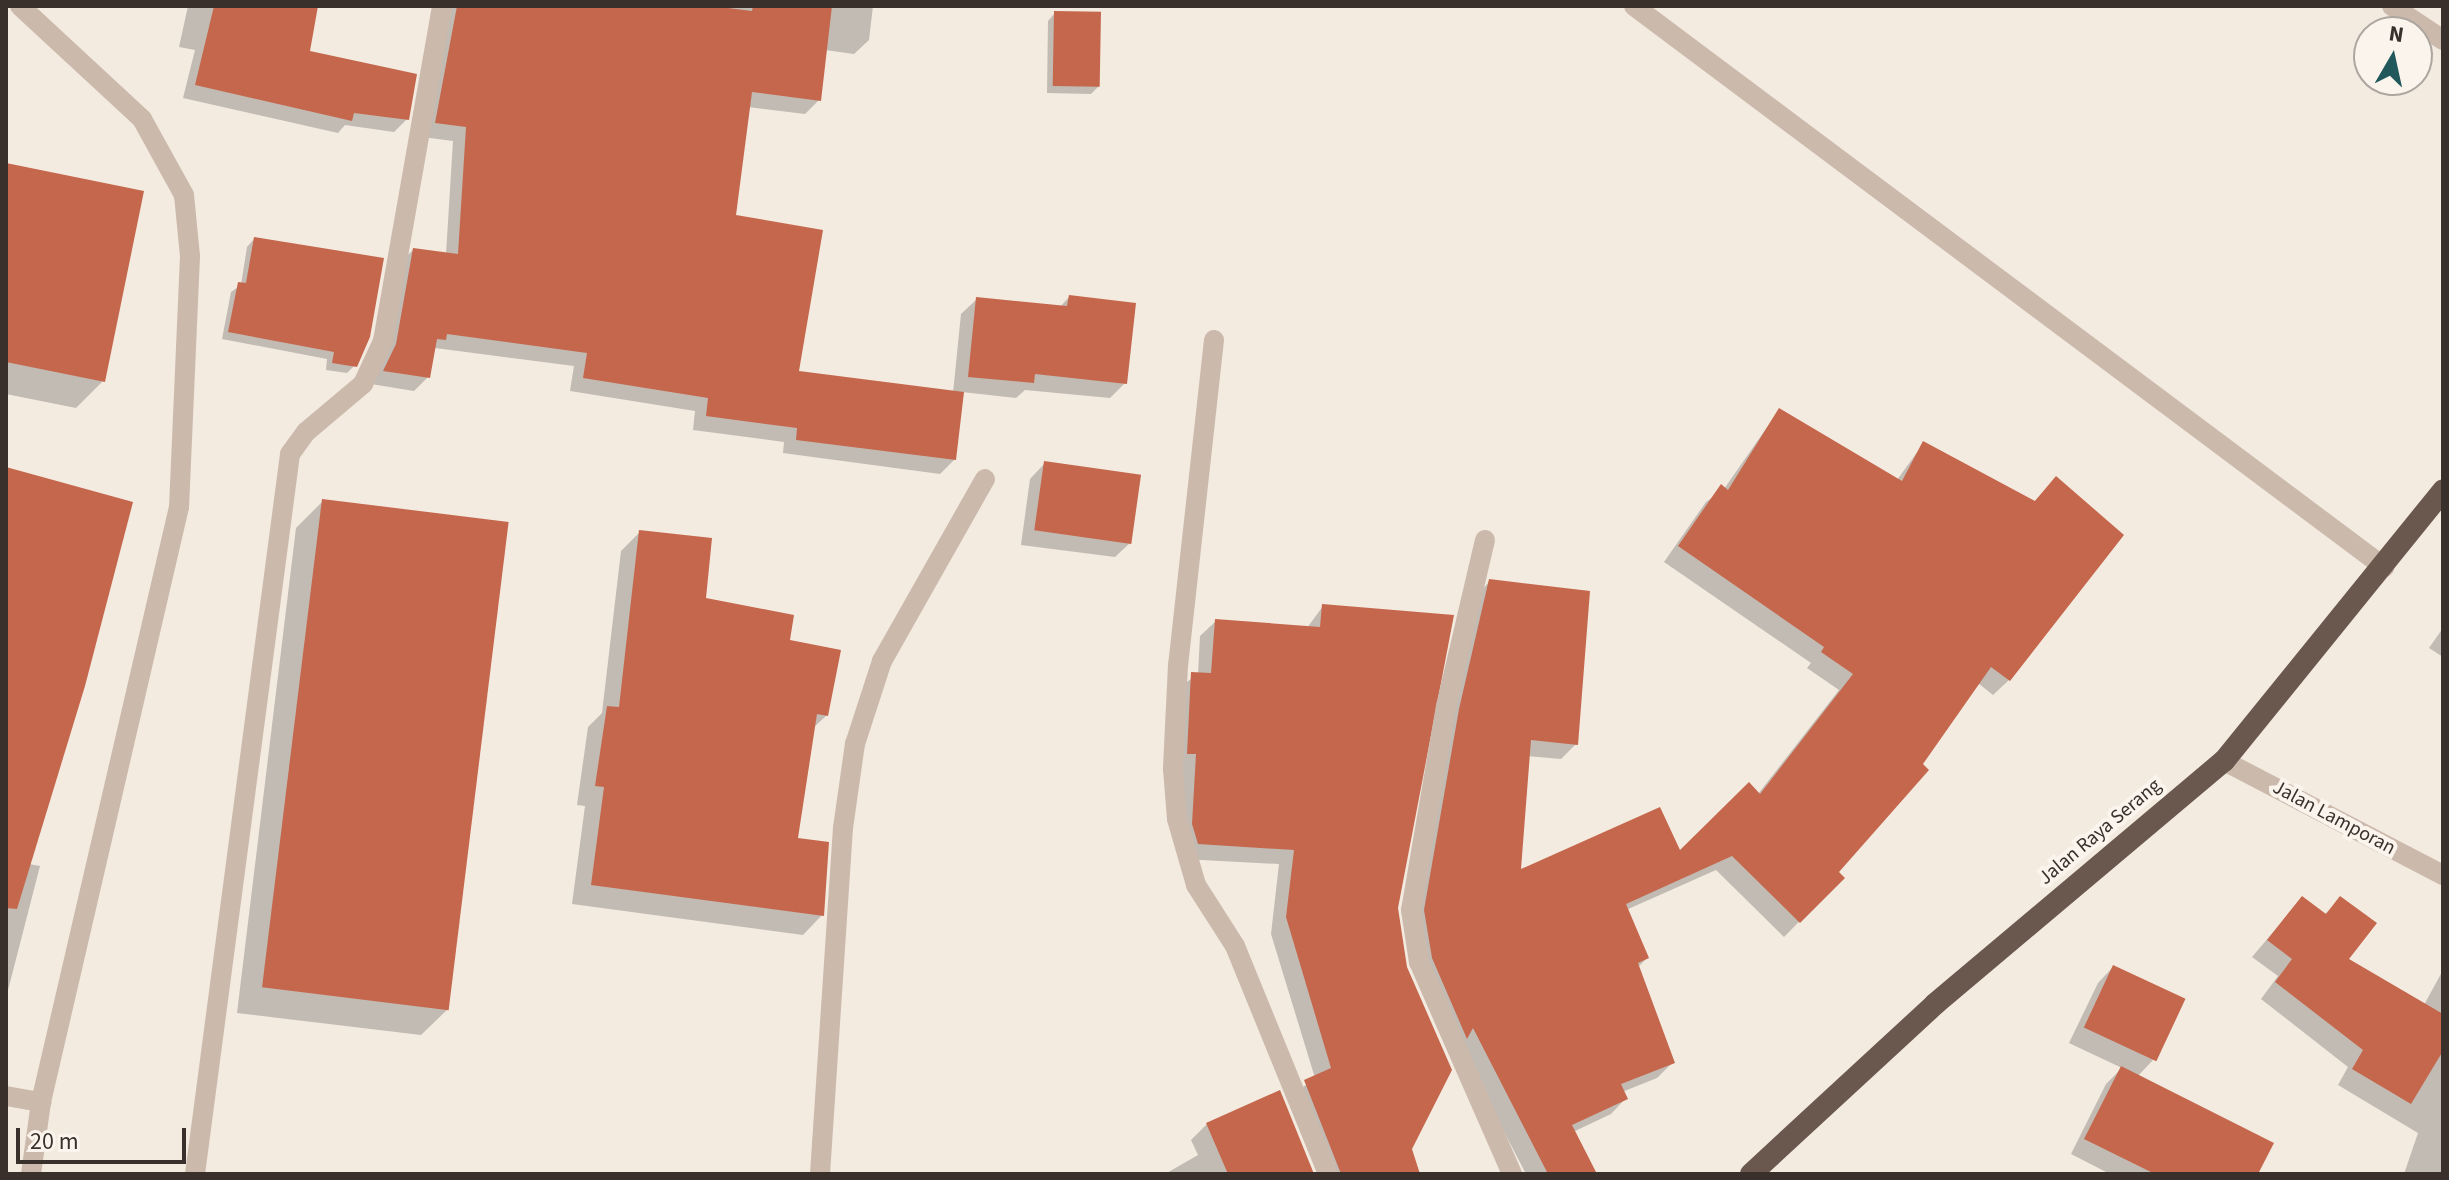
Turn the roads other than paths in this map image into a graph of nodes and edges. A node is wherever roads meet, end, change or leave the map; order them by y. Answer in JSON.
{"nodes":[{"id":1,"x":20,"y":6,"type":"edge"},
{"id":2,"x":442,"y":6,"type":"edge"},
{"id":3,"x":1634,"y":6,"type":"edge"},
{"id":4,"x":2392,"y":6,"type":"edge"},
{"id":5,"x":2443,"y":40,"type":"edge"},
{"id":6,"x":1214,"y":340,"type":"dead end"},
{"id":7,"x":985,"y":479,"type":"dead end"},
{"id":8,"x":2443,"y":491,"type":"edge"},
{"id":9,"x":1485,"y":540,"type":"dead end"},
{"id":10,"x":2384,"y":567,"type":"junction"},
{"id":11,"x":2224,"y":761,"type":"junction"},
{"id":12,"x":2443,"y":875,"type":"edge"},
{"id":13,"x":6,"y":1096,"type":"edge"},
{"id":14,"x":41,"y":1102,"type":"junction"},
{"id":15,"x":31,"y":1174,"type":"edge"},
{"id":16,"x":195,"y":1174,"type":"edge"},
{"id":17,"x":820,"y":1174,"type":"edge"},
{"id":18,"x":1328,"y":1174,"type":"edge"},
{"id":19,"x":1512,"y":1174,"type":"edge"},
{"id":20,"x":1751,"y":1174,"type":"edge"}],
"edges":[{"from":1,"to":14,"type":"street"},
{"from":2,"to":16,"type":"street"},
{"from":3,"to":10,"type":"street"},
{"from":4,"to":5,"type":"street"},
{"from":6,"to":18,"type":"street"},
{"from":7,"to":17,"type":"street"},
{"from":8,"to":10,"type":"highway","name":"Jalan Raya Serang"},
{"from":9,"to":19,"type":"street"},
{"from":10,"to":11,"type":"highway","name":"Jalan Raya Serang"},
{"from":11,"to":12,"type":"street","name":"Jalan Lamporan"},
{"from":11,"to":20,"type":"highway","name":"Jalan Raya Serang"},
{"from":13,"to":14,"type":"street"},
{"from":14,"to":15,"type":"street"}]}
